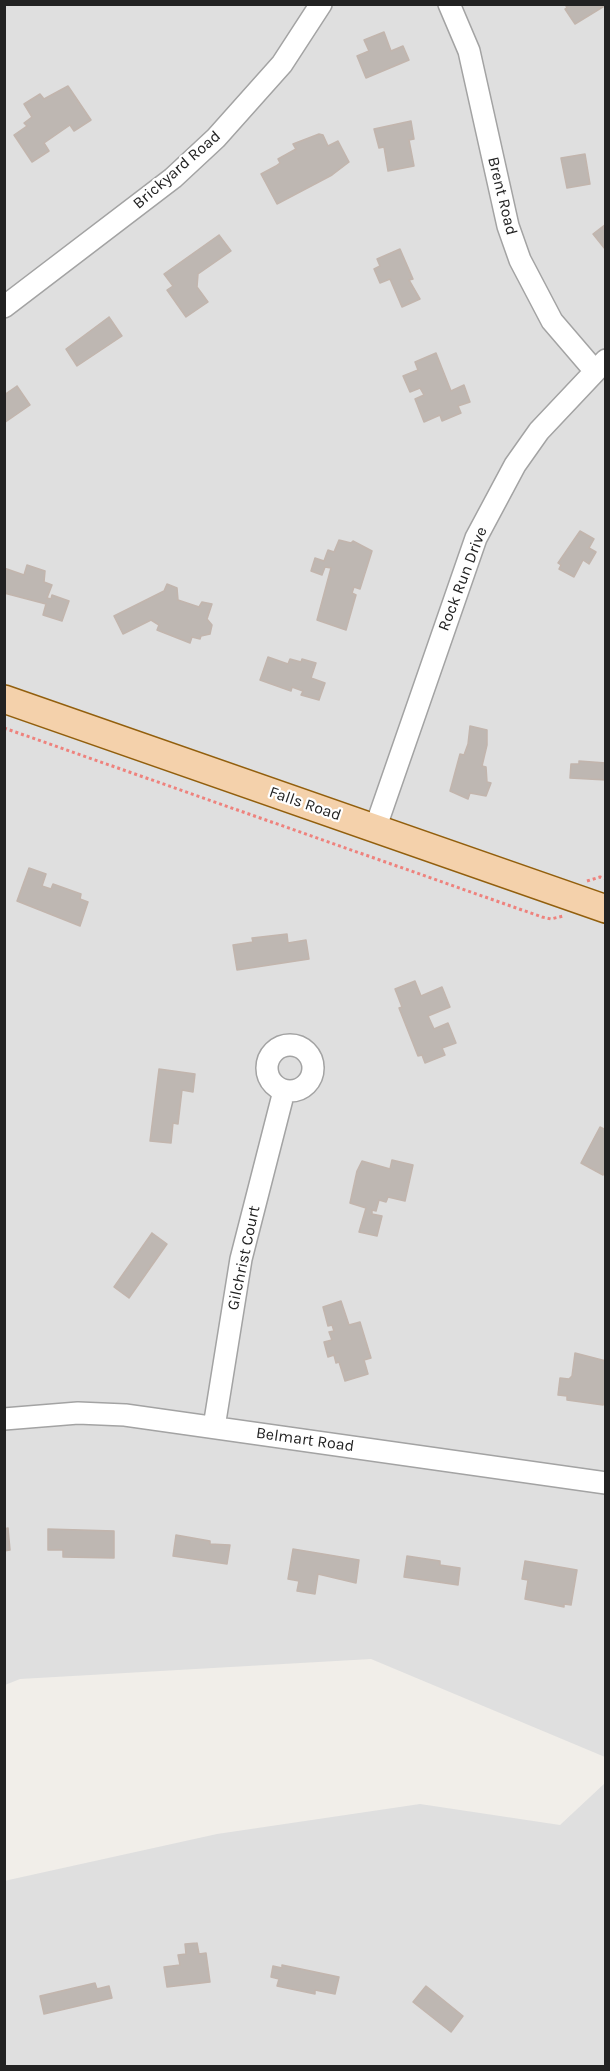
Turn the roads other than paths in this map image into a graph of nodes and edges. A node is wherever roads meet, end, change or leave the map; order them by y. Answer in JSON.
{"nodes":[{"id":1,"x":321,"y":4,"type":"edge"},
{"id":2,"x":449,"y":4,"type":"edge"},
{"id":3,"x":4,"y":306,"type":"edge"},
{"id":4,"x":600,"y":365,"type":"edge"},
{"id":5,"x":4,"y":699,"type":"edge"},
{"id":6,"x":375,"y":829,"type":"junction"},
{"id":7,"x":606,"y":909,"type":"edge"},
{"id":8,"x":285,"y":1091,"type":"dead end"},
{"id":9,"x":4,"y":1419,"type":"edge"},
{"id":10,"x":214,"y":1427,"type":"junction"},
{"id":11,"x":606,"y":1483,"type":"edge"}],
"edges":[{"from":1,"to":3,"type":"street","name":"Brickyard Road"},
{"from":2,"to":4,"type":"street","name":"Brent Road"},
{"from":4,"to":6,"type":"street","name":"Rock Run Drive"},
{"from":5,"to":6,"type":"main road","name":"Falls Road"},
{"from":6,"to":7,"type":"main road","name":"Falls Road"},
{"from":8,"to":10,"type":"street","name":"Gilchrist Court"},
{"from":9,"to":10,"type":"street","name":"Belmart Road"},
{"from":10,"to":11,"type":"street","name":"Belmart Road"}]}
